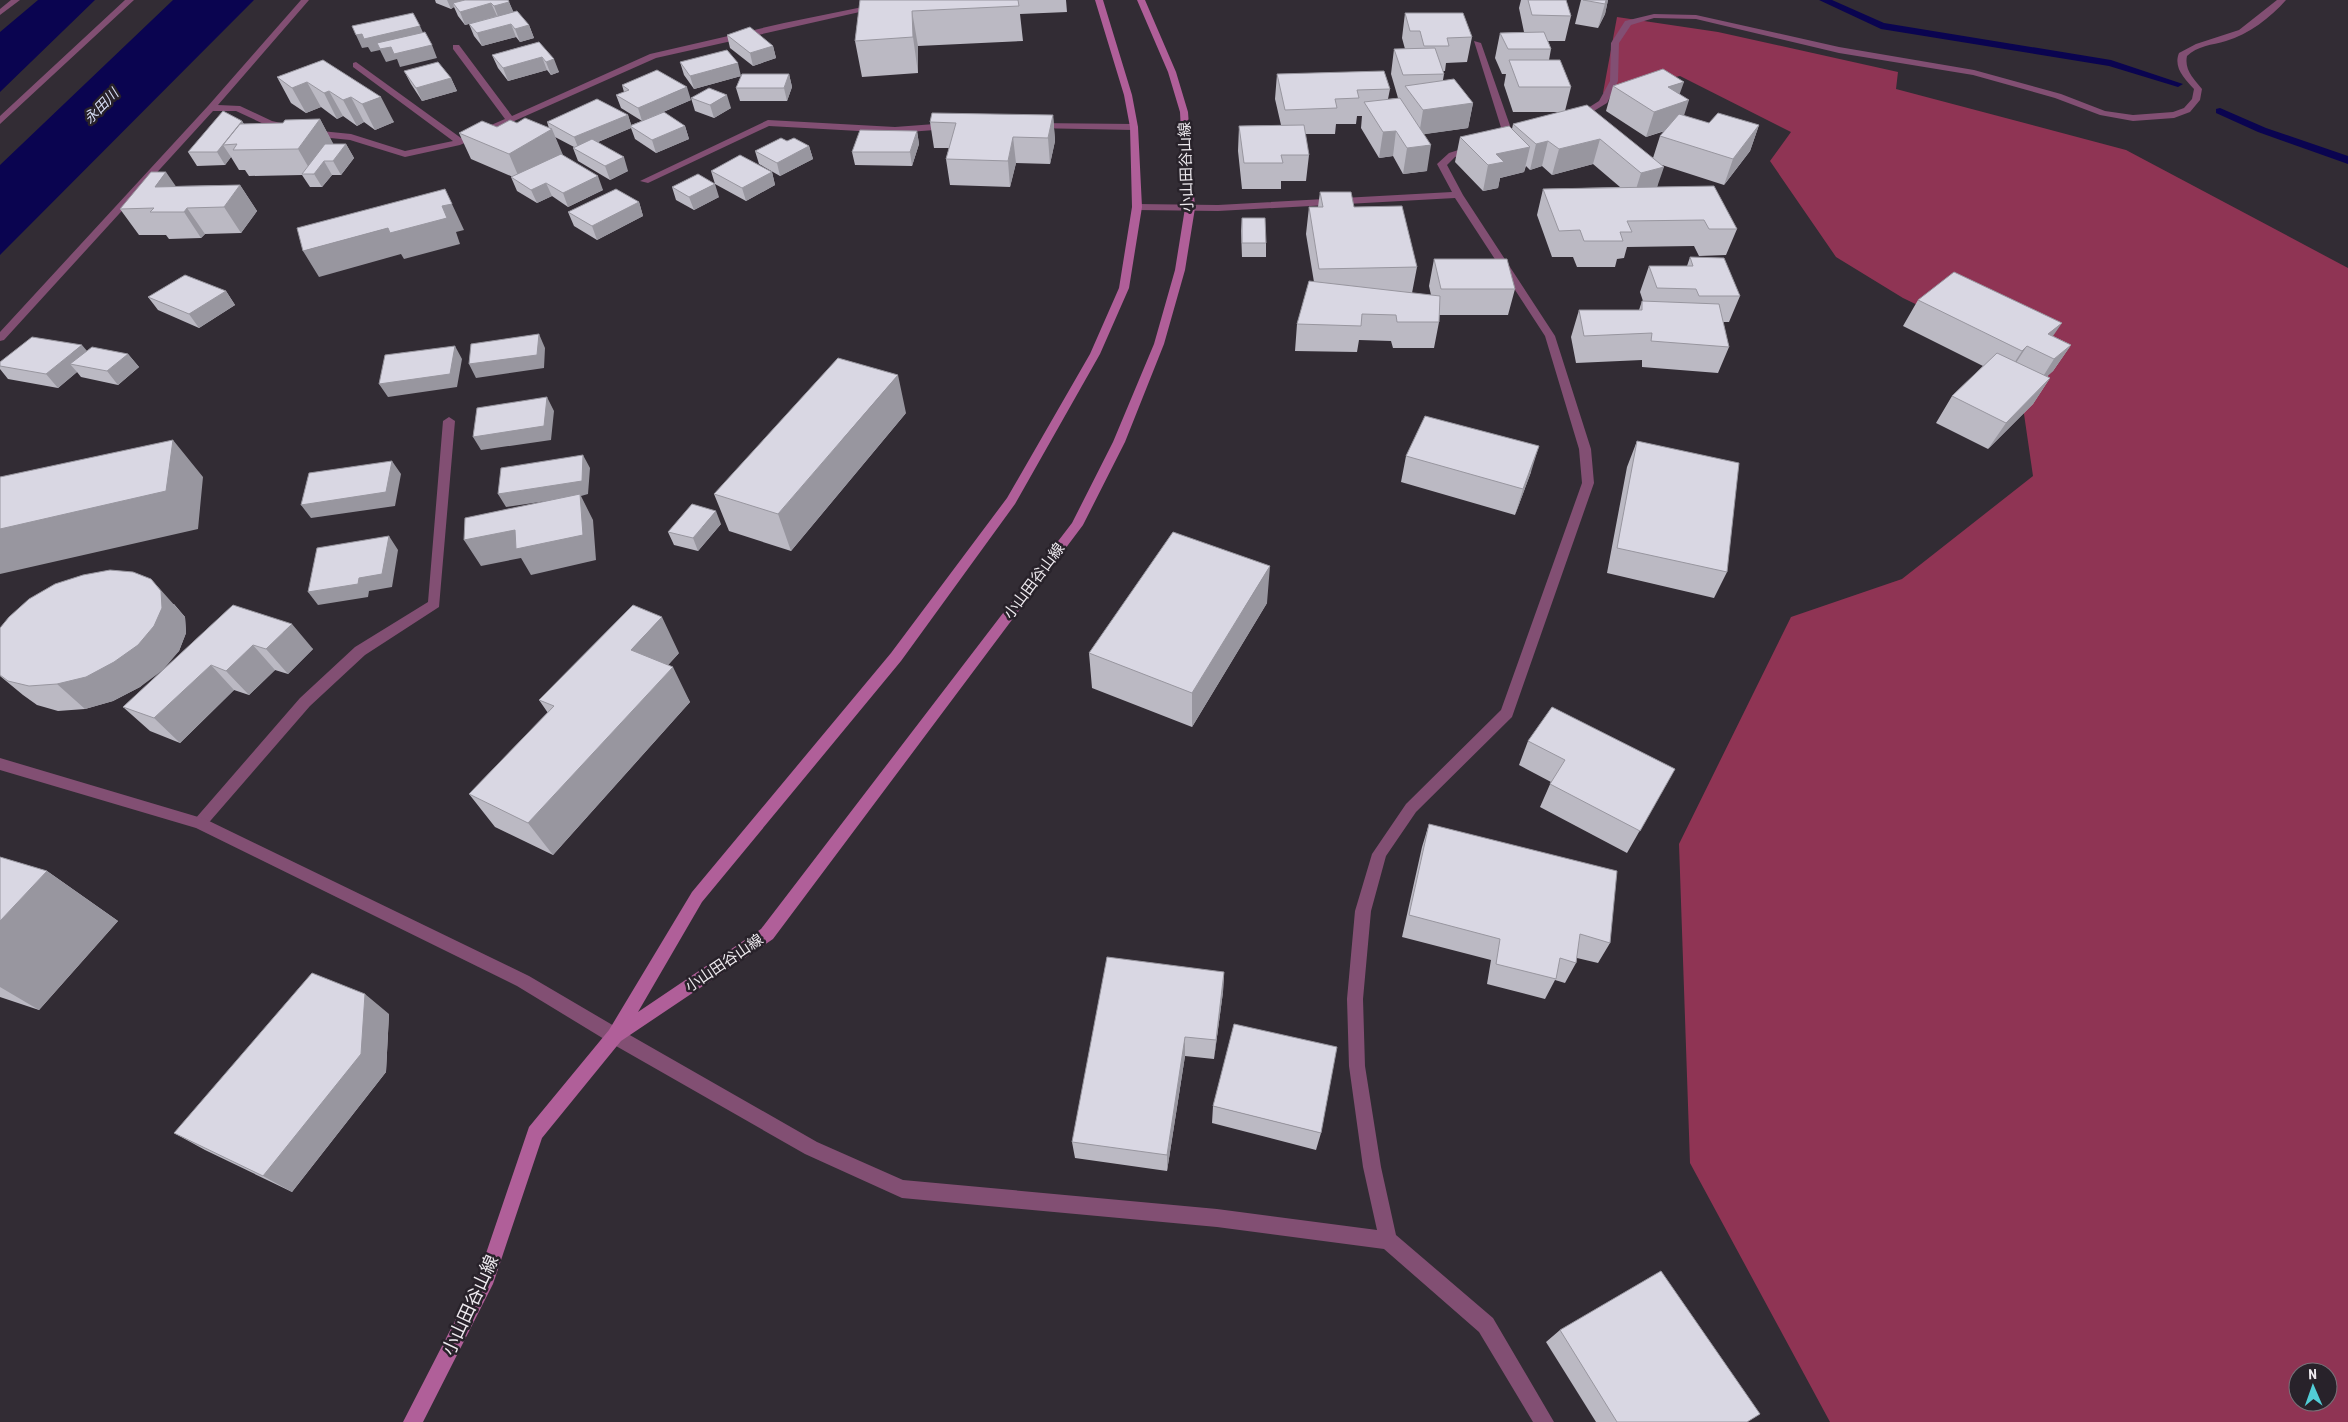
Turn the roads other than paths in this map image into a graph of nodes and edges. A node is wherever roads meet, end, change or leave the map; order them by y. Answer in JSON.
{"nodes":[{"id":1,"x":16,"y":0,"type":"edge"},
{"id":2,"x":130,"y":0,"type":"edge"},
{"id":3,"x":305,"y":0,"type":"edge"},
{"id":4,"x":908,"y":0,"type":"edge"},
{"id":5,"x":1099,"y":0,"type":"edge"},
{"id":6,"x":1141,"y":0,"type":"edge"},
{"id":7,"x":2282,"y":0,"type":"edge"},
{"id":8,"x":0,"y":14,"type":"edge"},
{"id":9,"x":1477,"y":42,"type":"dead end"},
{"id":10,"x":456,"y":48,"type":"dead end"},
{"id":11,"x":356,"y":65,"type":"dead end"},
{"id":12,"x":211,"y":108,"type":"junction"},
{"id":13,"x":510,"y":119,"type":"junction"},
{"id":14,"x":0,"y":121,"type":"edge"},
{"id":15,"x":1564,"y":122,"type":"edge"},
{"id":16,"x":956,"y":126,"type":"edge"},
{"id":17,"x":1022,"y":126,"type":"edge"},
{"id":18,"x":1134,"y":127,"type":"junction"},
{"id":19,"x":460,"y":142,"type":"junction"},
{"id":20,"x":645,"y":181,"type":"dead end"},
{"id":21,"x":1458,"y":195,"type":"junction"},
{"id":22,"x":1137,"y":207,"type":"junction"},
{"id":23,"x":1190,"y":208,"type":"junction"},
{"id":24,"x":0,"y":338,"type":"edge"},
{"id":25,"x":449,"y":421,"type":"dead end"},
{"id":26,"x":0,"y":764,"type":"edge"},
{"id":27,"x":200,"y":823,"type":"junction"},
{"id":28,"x":616,"y":1036,"type":"junction"},
{"id":29,"x":1388,"y":1240,"type":"junction"},
{"id":30,"x":413,"y":1422,"type":"edge"},
{"id":31,"x":1544,"y":1422,"type":"edge"}],
"edges":[{"from":1,"to":8,"type":"street"},
{"from":2,"to":14,"type":"street"},
{"from":3,"to":12,"type":"street"},
{"from":4,"to":13,"type":"street"},
{"from":5,"to":18,"type":"main road","name":"小山田谷山線"},
{"from":6,"to":23,"type":"main road","name":"小山田谷山線"},
{"from":7,"to":15,"type":"street"},
{"from":9,"to":21,"type":"street"},
{"from":10,"to":13,"type":"street"},
{"from":11,"to":19,"type":"street"},
{"from":12,"to":19,"type":"street"},
{"from":12,"to":24,"type":"street"},
{"from":13,"to":19,"type":"street"},
{"from":16,"to":20,"type":"street"},
{"from":17,"to":18,"type":"street"},
{"from":18,"to":22,"type":"main road","name":"小山田谷山線"},
{"from":21,"to":23,"type":"street"},
{"from":21,"to":29,"type":"street"},
{"from":22,"to":23,"type":"street"},
{"from":22,"to":28,"type":"main road","name":"小山田谷山線"},
{"from":23,"to":28,"type":"main road","name":"小山田谷山線"},
{"from":25,"to":27,"type":"street"},
{"from":26,"to":27,"type":"street"},
{"from":27,"to":28,"type":"street"},
{"from":28,"to":29,"type":"street"},
{"from":28,"to":30,"type":"main road","name":"小山田谷山線"},
{"from":29,"to":31,"type":"street"}]}
